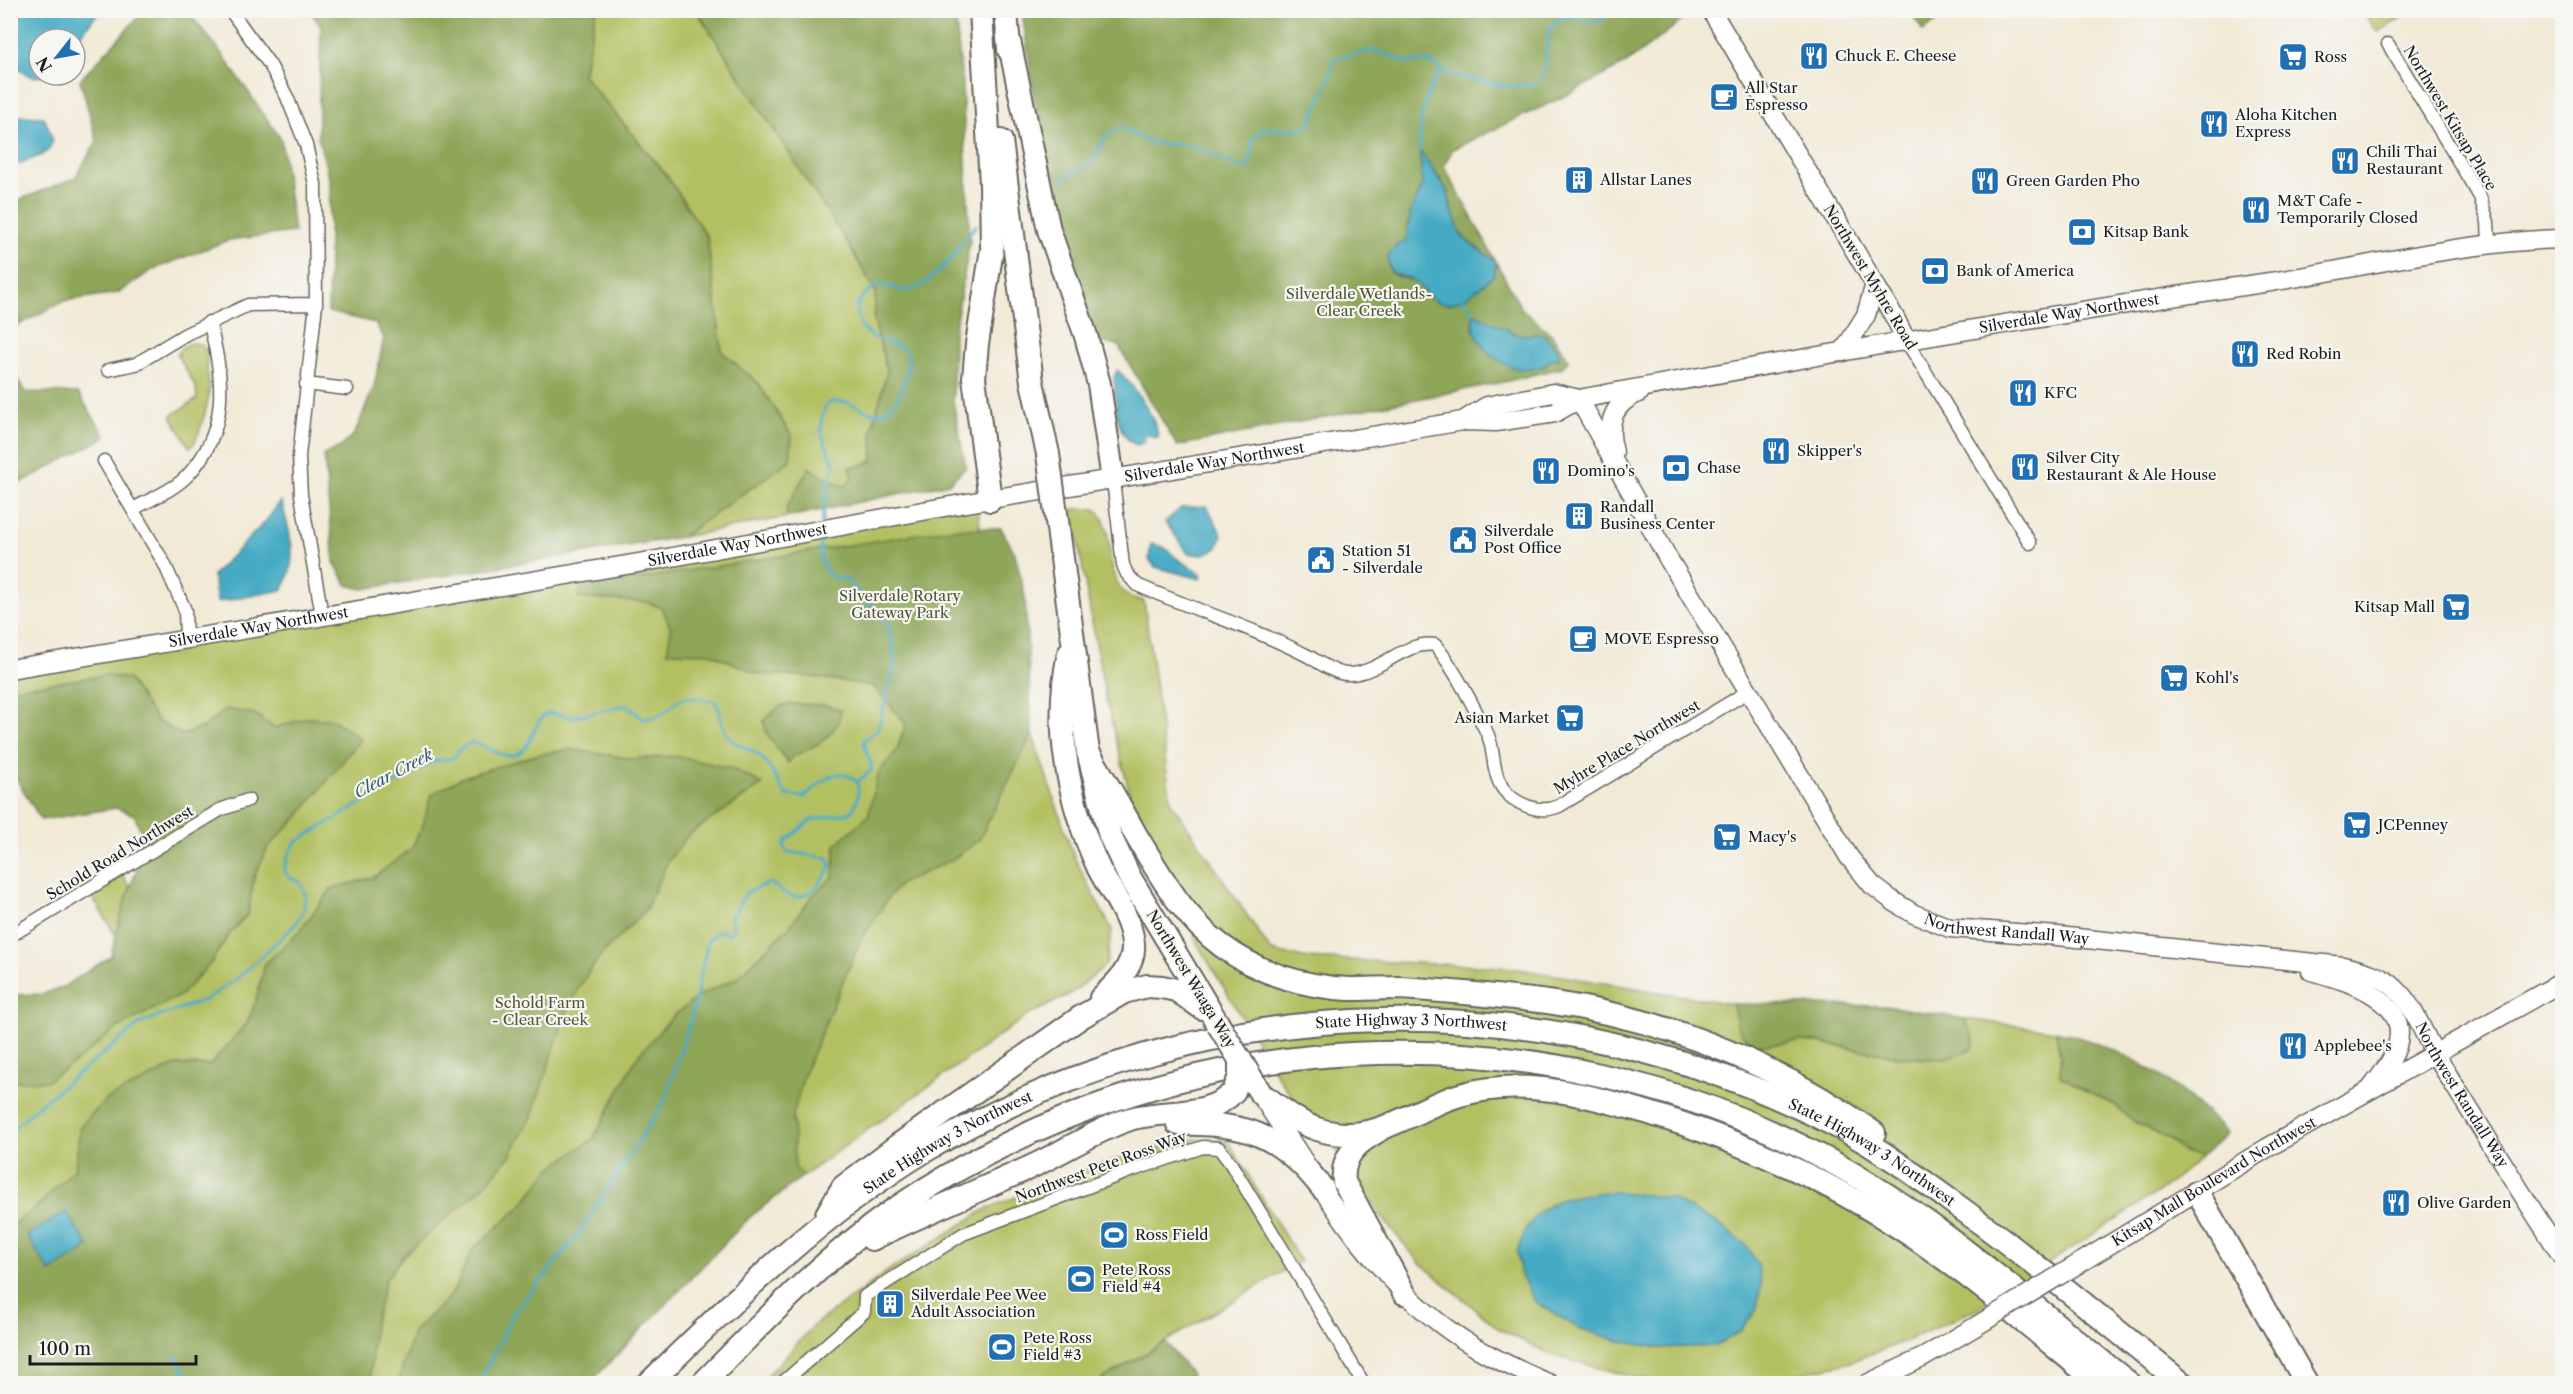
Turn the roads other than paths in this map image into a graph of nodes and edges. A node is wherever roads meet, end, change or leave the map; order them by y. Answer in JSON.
{"nodes":[{"id":1,"x":230,"y":10,"type":"edge"},
{"id":2,"x":981,"y":10,"type":"edge"},
{"id":3,"x":1006,"y":10,"type":"edge"},
{"id":4,"x":1711,"y":10,"type":"edge"},
{"id":5,"x":1008,"y":36,"type":"junction"},
{"id":6,"x":2388,"y":44,"type":"dead end"},
{"id":7,"x":2562,"y":239,"type":"edge"},
{"id":8,"x":2489,"y":244,"type":"junction"},
{"id":9,"x":1875,"y":284,"type":"junction"},
{"id":10,"x":316,"y":304,"type":"junction"},
{"id":11,"x":208,"y":322,"type":"junction"},
{"id":12,"x":1906,"y":340,"type":"junction"},
{"id":13,"x":1843,"y":352,"type":"junction"},
{"id":14,"x":108,"y":370,"type":"dead end"},
{"id":15,"x":306,"y":384,"type":"junction"},
{"id":16,"x":1659,"y":384,"type":"junction"},
{"id":17,"x":347,"y":389,"type":"dead end"},
{"id":18,"x":1579,"y":399,"type":"junction"},
{"id":19,"x":1048,"y":454,"type":"junction"},
{"id":20,"x":104,"y":461,"type":"dead end"},
{"id":21,"x":1113,"y":480,"type":"junction"},
{"id":22,"x":1627,"y":487,"type":"junction"},
{"id":23,"x":990,"y":500,"type":"junction"},
{"id":24,"x":133,"y":509,"type":"junction"},
{"id":25,"x":2030,"y":543,"type":"dead end"},
{"id":26,"x":322,"y":615,"type":"junction"},
{"id":27,"x":186,"y":639,"type":"junction"},
{"id":28,"x":1072,"y":639,"type":"junction"},
{"id":29,"x":10,"y":669,"type":"edge"},
{"id":30,"x":1749,"y":692,"type":"junction"},
{"id":31,"x":1088,"y":752,"type":"junction"},
{"id":32,"x":248,"y":800,"type":"dead end"},
{"id":33,"x":10,"y":936,"type":"edge"},
{"id":34,"x":2290,"y":960,"type":"junction"},
{"id":35,"x":2562,"y":982,"type":"edge"},
{"id":36,"x":1190,"y":994,"type":"junction"},
{"id":37,"x":1081,"y":1017,"type":"junction"},
{"id":38,"x":2436,"y":1055,"type":"junction"},
{"id":39,"x":1240,"y":1059,"type":"junction"},
{"id":40,"x":2370,"y":1090,"type":"junction"},
{"id":41,"x":1261,"y":1094,"type":"junction"},
{"id":42,"x":1380,"y":1130,"type":"junction"},
{"id":43,"x":1038,"y":1164,"type":"junction"},
{"id":44,"x":1323,"y":1189,"type":"junction"},
{"id":45,"x":2197,"y":1192,"type":"junction"},
{"id":46,"x":822,"y":1223,"type":"junction"},
{"id":47,"x":1995,"y":1233,"type":"junction"},
{"id":48,"x":2562,"y":1257,"type":"edge"},
{"id":49,"x":829,"y":1262,"type":"junction"},
{"id":50,"x":1404,"y":1293,"type":"junction"},
{"id":51,"x":648,"y":1383,"type":"edge"},
{"id":52,"x":702,"y":1383,"type":"edge"},
{"id":53,"x":781,"y":1383,"type":"edge"},
{"id":54,"x":1364,"y":1383,"type":"edge"},
{"id":55,"x":1550,"y":1383,"type":"edge"},
{"id":56,"x":1867,"y":1383,"type":"edge"},
{"id":57,"x":2100,"y":1383,"type":"edge"},
{"id":58,"x":2130,"y":1383,"type":"edge"},
{"id":59,"x":2183,"y":1383,"type":"edge"},
{"id":60,"x":2307,"y":1383,"type":"edge"}],
"edges":[{"from":1,"to":10,"type":"street"},
{"from":2,"to":19,"type":"highway"},
{"from":2,"to":23,"type":"highway"},
{"from":3,"to":5,"type":"highway"},
{"from":4,"to":9,"type":"main road","name":"Northwest Myhre Road"},
{"from":5,"to":19,"type":"highway"},
{"from":5,"to":21,"type":"highway"},
{"from":6,"to":8,"type":"street","name":"Northwest Kitsap Place"},
{"from":7,"to":8,"type":"main road","name":"Silverdale Way Northwest"},
{"from":8,"to":12,"type":"main road","name":"Silverdale Way Northwest"},
{"from":9,"to":12,"type":"main road","name":"Northwest Myhre Road"},
{"from":9,"to":13,"type":"main road"},
{"from":10,"to":11,"type":"street"},
{"from":10,"to":15,"type":"street"},
{"from":11,"to":14,"type":"street"},
{"from":11,"to":24,"type":"street"},
{"from":12,"to":13,"type":"main road","name":"Silverdale Way Northwest"},
{"from":12,"to":25,"type":"street","name":"Northwest Myhre Road"},
{"from":13,"to":16,"type":"main road","name":"Silverdale Way Northwest"},
{"from":15,"to":17,"type":"street"},
{"from":15,"to":26,"type":"street"},
{"from":16,"to":18,"type":"main road","name":"Silverdale Way Northwest"},
{"from":16,"to":22,"type":"main road"},
{"from":18,"to":21,"type":"main road","name":"Silverdale Way Northwest"},
{"from":18,"to":22,"type":"main road","name":"Northwest Randall Way"},
{"from":19,"to":28,"type":"highway","name":"Northwest Waaga Way","bridge":true},
{"from":20,"to":24,"type":"street"},
{"from":21,"to":23,"type":"main road","name":"Silverdale Way Northwest"},
{"from":21,"to":30,"type":"street","name":"Myhre Place Northwest"},
{"from":22,"to":30,"type":"main road","name":"Northwest Randall Way"},
{"from":23,"to":26,"type":"main road","name":"Silverdale Way Northwest"},
{"from":24,"to":27,"type":"street"},
{"from":26,"to":27,"type":"main road","name":"Silverdale Way Northwest"},
{"from":27,"to":29,"type":"main road","name":"Silverdale Way Northwest"},
{"from":28,"to":31,"type":"highway","name":"Northwest Waaga Way"},
{"from":28,"to":37,"type":"highway"},
{"from":30,"to":34,"type":"main road","name":"Northwest Randall Way"},
{"from":31,"to":36,"type":"highway","name":"Northwest Waaga Way"},
{"from":31,"to":47,"type":"highway"},
{"from":32,"to":33,"type":"street","name":"Schold Road Northwest"},
{"from":34,"to":38,"type":"main road","name":"Northwest Randall Way"},
{"from":34,"to":40,"type":"main road"},
{"from":35,"to":38,"type":"main road","name":"Kitsap Mall Boulevard Northwest"},
{"from":36,"to":37,"type":"highway"},
{"from":36,"to":39,"type":"highway","name":"Northwest Waaga Way","bridge":true},
{"from":37,"to":46,"type":"highway"},
{"from":38,"to":40,"type":"main road","name":"Kitsap Mall Boulevard Northwest"},
{"from":38,"to":48,"type":"main road","name":"Northwest Randall Way"},
{"from":39,"to":41,"type":"highway","name":"Northwest Waaga Way","bridge":true},
{"from":39,"to":43,"type":"highway","bridge":true},
{"from":40,"to":45,"type":"main road","name":"Kitsap Mall Boulevard Northwest"},
{"from":41,"to":42,"type":"highway"},
{"from":41,"to":44,"type":"main road","name":"Northwest Waaga Way"},
{"from":42,"to":50,"type":"highway"},
{"from":42,"to":57,"type":"highway"},
{"from":43,"to":44,"type":"highway"},
{"from":43,"to":49,"type":"highway"},
{"from":44,"to":50,"type":"main road","name":"Northwest Waaga Way"},
{"from":45,"to":56,"type":"main road","name":"Kitsap Mall Boulevard Northwest","bridge":true},
{"from":45,"to":60,"type":"highway"},
{"from":46,"to":47,"type":"highway","name":"State Highway 3 Northwest"},
{"from":46,"to":51,"type":"highway","name":"State Highway 3 Northwest"},
{"from":47,"to":59,"type":"highway","name":"State Highway 3 Northwest"},
{"from":49,"to":52,"type":"highway","name":"State Highway 3 Northwest"},
{"from":49,"to":58,"type":"highway","name":"State Highway 3 Northwest"},
{"from":50,"to":55,"type":"main road","name":"Northwest Waaga Way"},
{"from":53,"to":54,"type":"street","name":"Northwest Pete Ross Way"}]}
